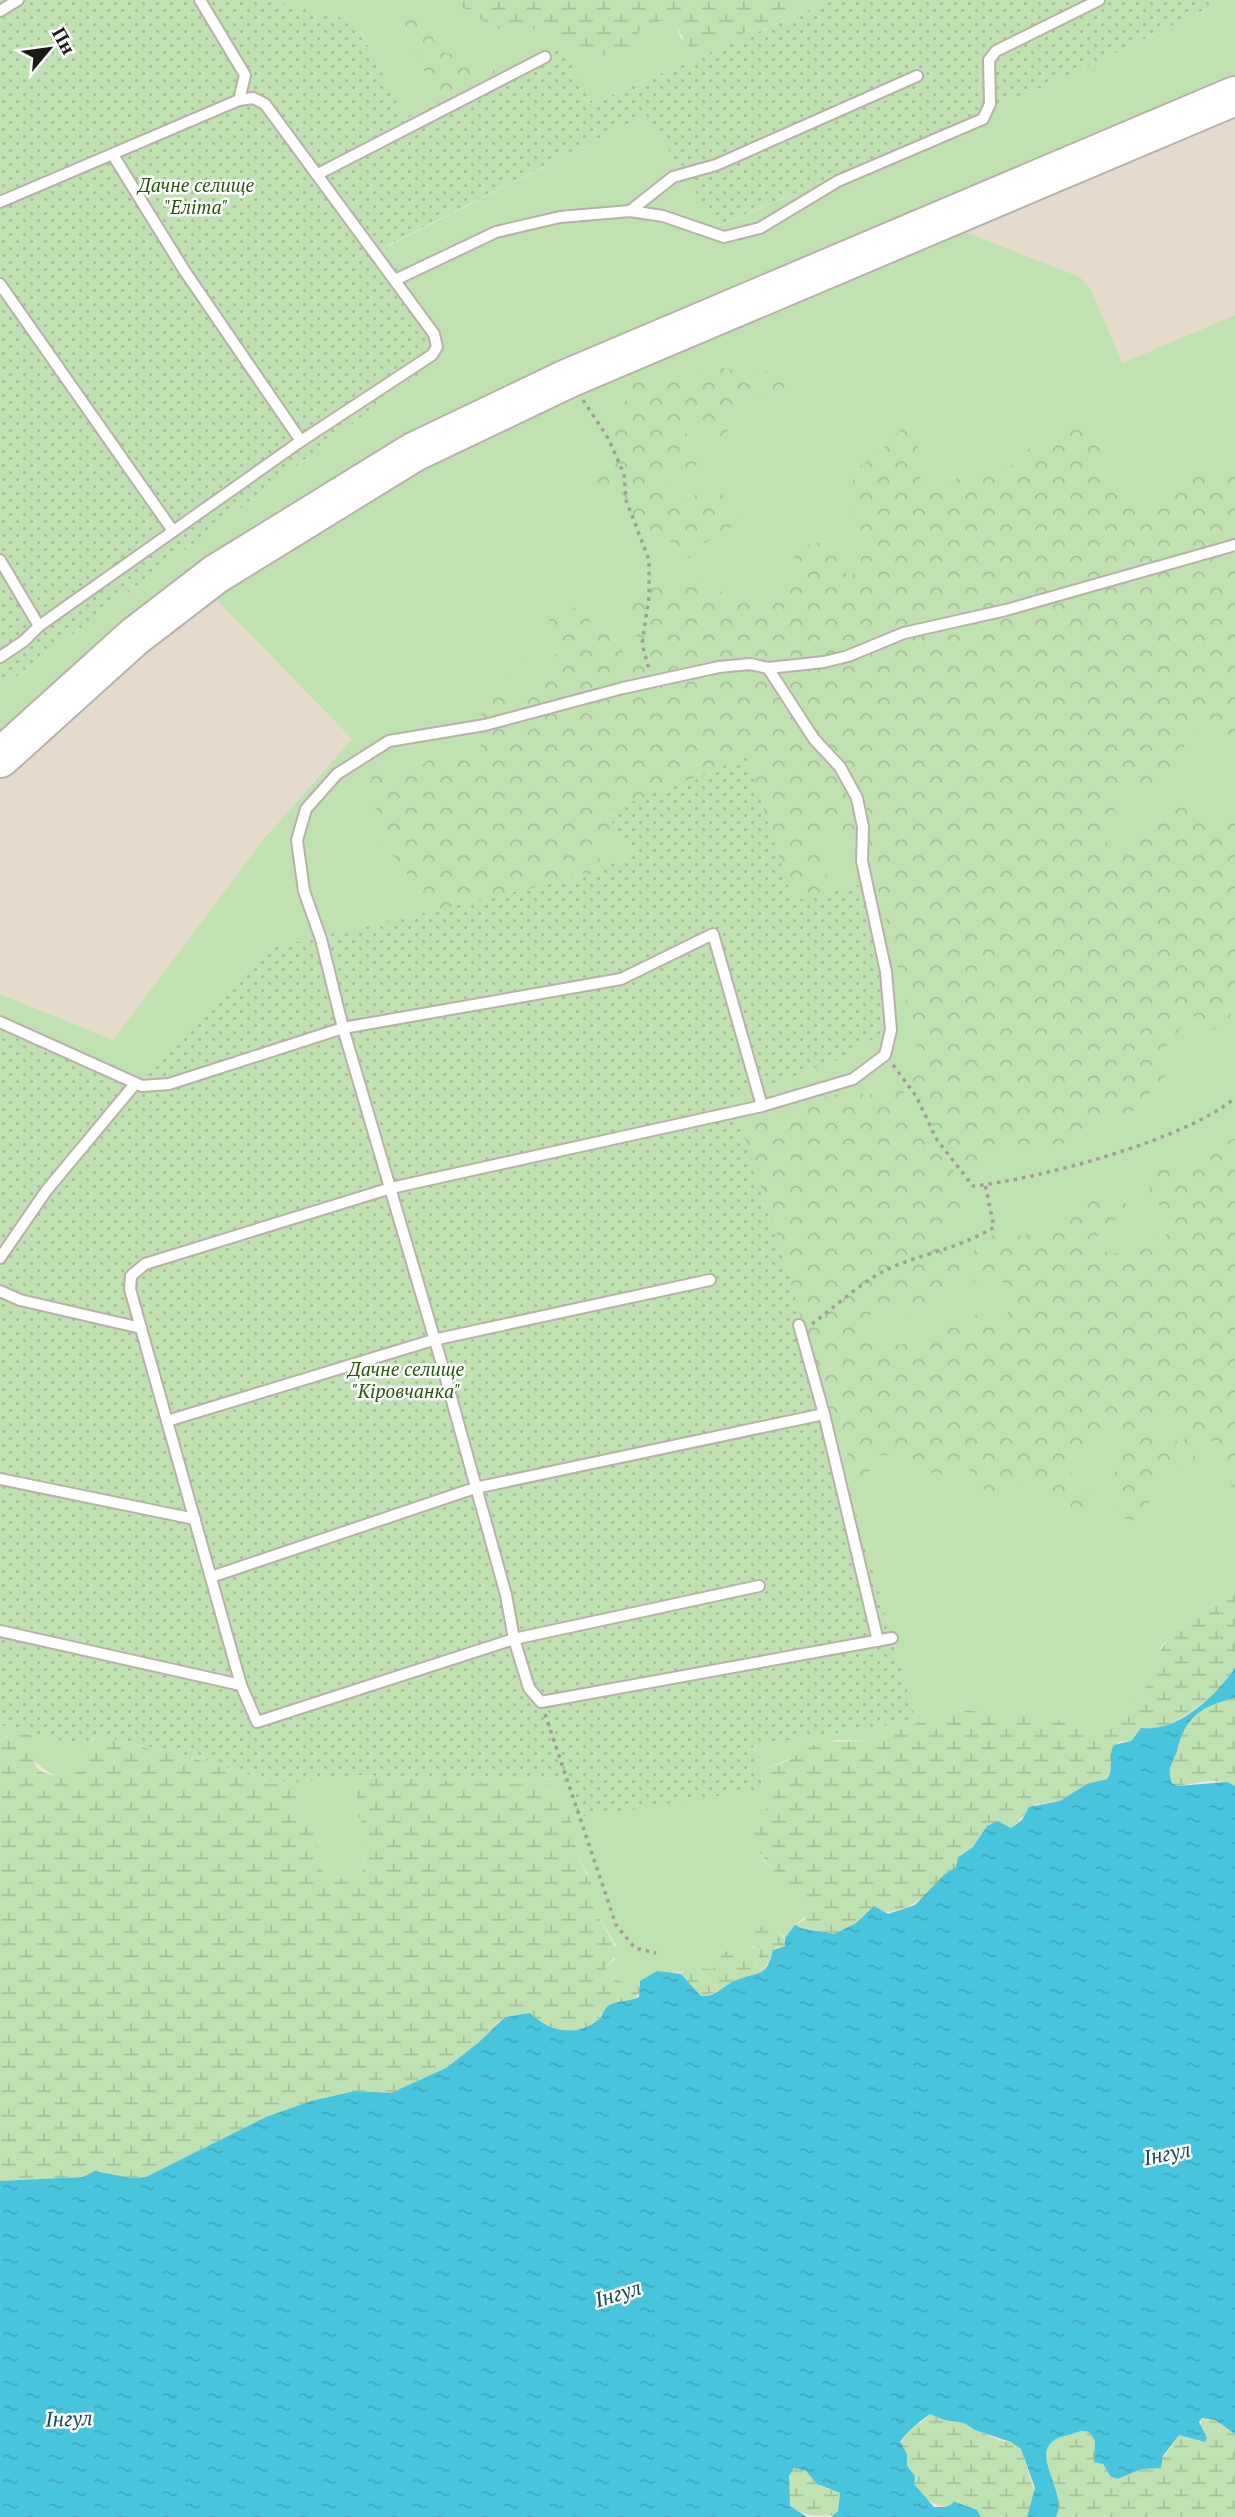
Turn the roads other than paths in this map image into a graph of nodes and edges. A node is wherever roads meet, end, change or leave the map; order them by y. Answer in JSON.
{"nodes":[{"id":1,"x":18,"y":0,"type":"edge"},
{"id":2,"x":200,"y":0,"type":"edge"},
{"id":3,"x":1099,"y":0,"type":"edge"},
{"id":4,"x":0,"y":11,"type":"edge"},
{"id":5,"x":545,"y":57,"type":"dead end"},
{"id":6,"x":916,"y":76,"type":"dead end"},
{"id":7,"x":1235,"y":96,"type":"edge"},
{"id":8,"x":239,"y":100,"type":"junction"},
{"id":9,"x":113,"y":155,"type":"junction"},
{"id":10,"x":318,"y":174,"type":"junction"},
{"id":11,"x":0,"y":202,"type":"edge"},
{"id":12,"x":630,"y":211,"type":"junction"},
{"id":13,"x":395,"y":280,"type":"junction"},
{"id":14,"x":0,"y":284,"type":"edge"},
{"id":15,"x":301,"y":442,"type":"junction"},
{"id":16,"x":173,"y":531,"type":"junction"},
{"id":17,"x":1235,"y":545,"type":"edge"},
{"id":18,"x":0,"y":560,"type":"edge"},
{"id":19,"x":38,"y":626,"type":"junction"},
{"id":20,"x":0,"y":657,"type":"edge"},
{"id":21,"x":768,"y":667,"type":"junction"},
{"id":22,"x":0,"y":758,"type":"edge"},
{"id":23,"x":0,"y":1022,"type":"edge"},
{"id":24,"x":343,"y":1028,"type":"junction"},
{"id":25,"x":135,"y":1084,"type":"junction"},
{"id":26,"x":762,"y":1106,"type":"junction"},
{"id":27,"x":391,"y":1188,"type":"junction"},
{"id":28,"x":0,"y":1258,"type":"edge"},
{"id":29,"x":710,"y":1280,"type":"dead end"},
{"id":30,"x":0,"y":1291,"type":"edge"},
{"id":31,"x":141,"y":1328,"type":"junction"},
{"id":32,"x":800,"y":1328,"type":"road end"},
{"id":33,"x":433,"y":1340,"type":"junction"},
{"id":34,"x":824,"y":1414,"type":"junction"},
{"id":35,"x":167,"y":1421,"type":"junction"},
{"id":36,"x":0,"y":1479,"type":"edge"},
{"id":37,"x":475,"y":1488,"type":"junction"},
{"id":38,"x":195,"y":1519,"type":"junction"},
{"id":39,"x":211,"y":1577,"type":"junction"},
{"id":40,"x":759,"y":1586,"type":"dead end"},
{"id":41,"x":0,"y":1631,"type":"edge"},
{"id":42,"x":892,"y":1637,"type":"dead end"},
{"id":43,"x":514,"y":1639,"type":"junction"},
{"id":44,"x":878,"y":1641,"type":"junction"},
{"id":45,"x":241,"y":1685,"type":"junction"}],
"edges":[{"from":1,"to":4,"type":"lane"},
{"from":2,"to":8,"type":"lane"},
{"from":3,"to":12,"type":"lane"},
{"from":5,"to":10,"type":"lane"},
{"from":6,"to":12,"type":"lane"},
{"from":7,"to":22,"type":"highway"},
{"from":8,"to":9,"type":"lane"},
{"from":8,"to":10,"type":"lane"},
{"from":9,"to":11,"type":"lane"},
{"from":9,"to":15,"type":"lane"},
{"from":10,"to":13,"type":"lane"},
{"from":12,"to":13,"type":"lane"},
{"from":13,"to":15,"type":"lane"},
{"from":14,"to":16,"type":"lane"},
{"from":15,"to":16,"type":"lane"},
{"from":16,"to":19,"type":"lane"},
{"from":17,"to":21,"type":"lane"},
{"from":18,"to":19,"type":"lane"},
{"from":19,"to":20,"type":"lane"},
{"from":21,"to":24,"type":"lane"},
{"from":21,"to":26,"type":"lane"},
{"from":23,"to":25,"type":"lane"},
{"from":24,"to":25,"type":"lane"},
{"from":24,"to":26,"type":"lane"},
{"from":24,"to":27,"type":"lane"},
{"from":25,"to":28,"type":"lane"},
{"from":26,"to":27,"type":"lane"},
{"from":27,"to":31,"type":"lane"},
{"from":27,"to":33,"type":"lane"},
{"from":29,"to":33,"type":"lane"},
{"from":30,"to":31,"type":"lane"},
{"from":31,"to":35,"type":"lane"},
{"from":32,"to":34,"type":"lane"},
{"from":33,"to":35,"type":"lane"},
{"from":33,"to":37,"type":"lane"},
{"from":34,"to":37,"type":"lane"},
{"from":34,"to":44,"type":"lane"},
{"from":35,"to":38,"type":"lane"},
{"from":36,"to":38,"type":"lane"},
{"from":37,"to":39,"type":"lane"},
{"from":37,"to":43,"type":"lane"},
{"from":38,"to":39,"type":"lane"},
{"from":39,"to":45,"type":"lane"},
{"from":40,"to":43,"type":"lane"},
{"from":41,"to":45,"type":"lane"},
{"from":42,"to":44,"type":"lane"},
{"from":43,"to":44,"type":"lane"},
{"from":43,"to":45,"type":"lane"}]}
